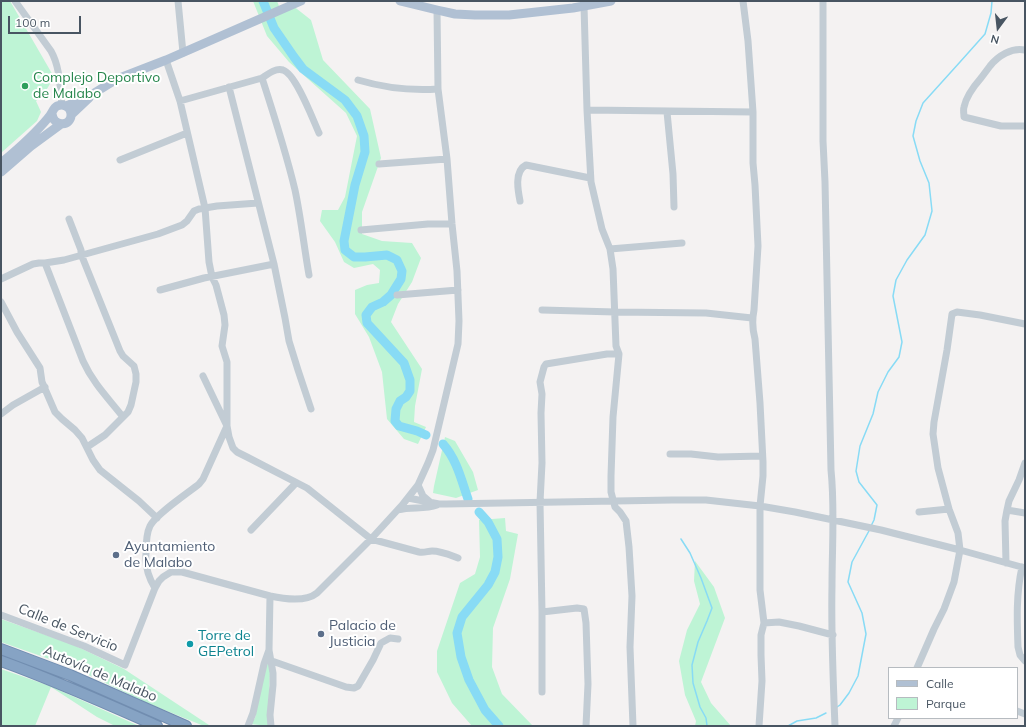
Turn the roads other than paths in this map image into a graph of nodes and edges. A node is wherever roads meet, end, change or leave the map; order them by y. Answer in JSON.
{"nodes":[{"id":1,"x":15,"y":1,"type":"edge"},
{"id":2,"x":178,"y":1,"type":"edge"},
{"id":3,"x":301,"y":1,"type":"edge"},
{"id":4,"x":400,"y":1,"type":"edge"},
{"id":5,"x":611,"y":1,"type":"edge"},
{"id":6,"x":744,"y":1,"type":"edge"},
{"id":7,"x":823,"y":1,"type":"edge"},
{"id":8,"x":412,"y":2,"type":"edge"},
{"id":9,"x":573,"y":5,"type":"edge"},
{"id":10,"x":584,"y":6,"type":"junction"},
{"id":11,"x":437,"y":10,"type":"junction"},
{"id":12,"x":1025,"y":50,"type":"edge"},
{"id":13,"x":183,"y":53,"type":"junction"},
{"id":14,"x":166,"y":60,"type":"junction"},
{"id":15,"x":262,"y":78,"type":"junction"},
{"id":16,"x":358,"y":80,"type":"dead end"},
{"id":17,"x":229,"y":87,"type":"junction"},
{"id":18,"x":438,"y":89,"type":"junction"},
{"id":19,"x":91,"y":95,"type":"junction"},
{"id":20,"x":180,"y":101,"type":"junction"},
{"id":21,"x":64,"y":105,"type":"junction"},
{"id":22,"x":587,"y":110,"type":"junction"},
{"id":23,"x":667,"y":112,"type":"junction"},
{"id":24,"x":753,"y":112,"type":"junction"},
{"id":25,"x":52,"y":114,"type":"junction"},
{"id":26,"x":71,"y":115,"type":"junction"},
{"id":27,"x":61,"y":124,"type":"junction"},
{"id":28,"x":1025,"y":126,"type":"edge"},
{"id":29,"x":187,"y":133,"type":"junction"},
{"id":30,"x":319,"y":133,"type":"dead end"},
{"id":31,"x":447,"y":159,"type":"junction"},
{"id":32,"x":120,"y":160,"type":"dead end"},
{"id":33,"x":1,"y":163,"type":"edge"},
{"id":34,"x":379,"y":164,"type":"dead end"},
{"id":35,"x":1,"y":172,"type":"edge"},
{"id":36,"x":590,"y":178,"type":"junction"},
{"id":37,"x":520,"y":201,"type":"dead end"},
{"id":38,"x":258,"y":203,"type":"junction"},
{"id":39,"x":674,"y":207,"type":"dead end"},
{"id":40,"x":205,"y":208,"type":"junction"},
{"id":41,"x":69,"y":219,"type":"dead end"},
{"id":42,"x":452,"y":224,"type":"junction"},
{"id":43,"x":361,"y":230,"type":"dead end"},
{"id":44,"x":682,"y":243,"type":"dead end"},
{"id":45,"x":610,"y":249,"type":"junction"},
{"id":46,"x":81,"y":254,"type":"junction"},
{"id":47,"x":45,"y":263,"type":"junction"},
{"id":48,"x":274,"y":264,"type":"junction"},
{"id":49,"x":309,"y":275,"type":"dead end"},
{"id":50,"x":212,"y":277,"type":"junction"},
{"id":51,"x":1,"y":279,"type":"edge"},
{"id":52,"x":160,"y":290,"type":"dead end"},
{"id":53,"x":458,"y":290,"type":"junction"},
{"id":54,"x":397,"y":295,"type":"dead end"},
{"id":55,"x":1,"y":302,"type":"edge"},
{"id":56,"x":542,"y":310,"type":"dead end"},
{"id":57,"x":615,"y":312,"type":"junction"},
{"id":58,"x":752,"y":318,"type":"junction"},
{"id":59,"x":1025,"y":324,"type":"edge"},
{"id":60,"x":619,"y":354,"type":"junction"},
{"id":61,"x":203,"y":376,"type":"dead end"},
{"id":62,"x":45,"y":387,"type":"junction"},
{"id":63,"x":311,"y":408,"type":"dead end"},
{"id":64,"x":1,"y":414,"type":"edge"},
{"id":65,"x":123,"y":417,"type":"junction"},
{"id":66,"x":227,"y":426,"type":"junction"},
{"id":67,"x":87,"y":447,"type":"junction"},
{"id":68,"x":670,"y":454,"type":"dead end"},
{"id":69,"x":762,"y":456,"type":"junction"},
{"id":70,"x":1025,"y":463,"type":"edge"},
{"id":71,"x":1023,"y":475,"type":"edge"},
{"id":72,"x":296,"y":483,"type":"junction"},
{"id":73,"x":418,"y":485,"type":"junction"},
{"id":74,"x":405,"y":501,"type":"junction"},
{"id":75,"x":612,"y":501,"type":"junction"},
{"id":76,"x":430,"y":502,"type":"junction"},
{"id":77,"x":540,"y":502,"type":"junction"},
{"id":78,"x":439,"y":504,"type":"junction"},
{"id":79,"x":760,"y":506,"type":"junction"},
{"id":80,"x":418,"y":508,"type":"junction"},
{"id":81,"x":949,"y":509,"type":"junction"},
{"id":82,"x":1007,"y":510,"type":"junction"},
{"id":83,"x":397,"y":511,"type":"junction"},
{"id":84,"x":919,"y":512,"type":"dead end"},
{"id":85,"x":1025,"y":513,"type":"edge"},
{"id":86,"x":157,"y":518,"type":"junction"},
{"id":87,"x":833,"y":520,"type":"junction"},
{"id":88,"x":251,"y":530,"type":"dead end"},
{"id":89,"x":371,"y":539,"type":"junction"},
{"id":90,"x":960,"y":550,"type":"junction"},
{"id":91,"x":458,"y":558,"type":"dead end"},
{"id":92,"x":1006,"y":563,"type":"junction"},
{"id":93,"x":1024,"y":567,"type":"edge"},
{"id":94,"x":155,"y":588,"type":"junction"},
{"id":95,"x":270,"y":596,"type":"junction"},
{"id":96,"x":542,"y":612,"type":"junction"},
{"id":97,"x":1,"y":615,"type":"edge"},
{"id":98,"x":764,"y":623,"type":"junction"},
{"id":99,"x":833,"y":635,"type":"junction"},
{"id":100,"x":398,"y":639,"type":"dead end"},
{"id":101,"x":1,"y":649,"type":"edge"},
{"id":102,"x":269,"y":650,"type":"junction"},
{"id":103,"x":1,"y":661,"type":"edge"},
{"id":104,"x":272,"y":661,"type":"junction"},
{"id":105,"x":1025,"y":661,"type":"edge"},
{"id":106,"x":917,"y":667,"type":"edge"},
{"id":107,"x":542,"y":692,"type":"dead end"},
{"id":108,"x":157,"y":726,"type":"edge"},
{"id":109,"x":186,"y":726,"type":"edge"},
{"id":110,"x":248,"y":726,"type":"edge"},
{"id":111,"x":271,"y":726,"type":"edge"},
{"id":112,"x":586,"y":726,"type":"edge"},
{"id":113,"x":633,"y":726,"type":"edge"},
{"id":114,"x":759,"y":726,"type":"edge"},
{"id":115,"x":835,"y":726,"type":"edge"}],
"edges":[{"from":1,"to":21,"type":"street"},
{"from":2,"to":13,"type":"street"},
{"from":3,"to":13,"type":"main road"},
{"from":4,"to":8,"type":"main road"},
{"from":5,"to":10,"type":"main road"},
{"from":6,"to":24,"type":"street"},
{"from":7,"to":87,"type":"street"},
{"from":8,"to":11,"type":"main road"},
{"from":9,"to":10,"type":"main road"},
{"from":9,"to":11,"type":"main road"},
{"from":10,"to":22,"type":"street"},
{"from":11,"to":18,"type":"street"},
{"from":12,"to":28,"type":"street"},
{"from":13,"to":14,"type":"main road"},
{"from":14,"to":19,"type":"main road"},
{"from":14,"to":20,"type":"street"},
{"from":15,"to":17,"type":"street"},
{"from":15,"to":30,"type":"street"},
{"from":15,"to":49,"type":"street"},
{"from":16,"to":18,"type":"street"},
{"from":17,"to":20,"type":"street"},
{"from":17,"to":38,"type":"street"},
{"from":18,"to":31,"type":"street"},
{"from":19,"to":21,"type":"main road"},
{"from":19,"to":26,"type":"main road"},
{"from":20,"to":29,"type":"street"},
{"from":21,"to":25,"type":"main road"},
{"from":21,"to":26,"type":"main road"},
{"from":22,"to":23,"type":"street"},
{"from":22,"to":36,"type":"street"},
{"from":23,"to":24,"type":"street"},
{"from":23,"to":39,"type":"street"},
{"from":24,"to":58,"type":"street"},
{"from":25,"to":27,"type":"main road"},
{"from":25,"to":33,"type":"main road"},
{"from":26,"to":27,"type":"main road"},
{"from":27,"to":35,"type":"main road"},
{"from":29,"to":32,"type":"street"},
{"from":29,"to":40,"type":"street"},
{"from":31,"to":34,"type":"street"},
{"from":31,"to":42,"type":"street"},
{"from":36,"to":37,"type":"street"},
{"from":36,"to":45,"type":"street"},
{"from":38,"to":40,"type":"street"},
{"from":38,"to":48,"type":"street"},
{"from":40,"to":46,"type":"street"},
{"from":40,"to":50,"type":"street"},
{"from":41,"to":46,"type":"street"},
{"from":42,"to":43,"type":"street"},
{"from":42,"to":53,"type":"street"},
{"from":44,"to":45,"type":"street"},
{"from":45,"to":57,"type":"street"},
{"from":46,"to":47,"type":"street"},
{"from":46,"to":65,"type":"street"},
{"from":47,"to":51,"type":"street"},
{"from":47,"to":65,"type":"street"},
{"from":48,"to":50,"type":"street"},
{"from":48,"to":63,"type":"street"},
{"from":50,"to":52,"type":"street"},
{"from":50,"to":66,"type":"street"},
{"from":53,"to":54,"type":"street"},
{"from":53,"to":73,"type":"street"},
{"from":55,"to":62,"type":"street"},
{"from":56,"to":57,"type":"street"},
{"from":57,"to":58,"type":"street"},
{"from":57,"to":60,"type":"street"},
{"from":58,"to":69,"type":"street"},
{"from":59,"to":81,"type":"street"},
{"from":60,"to":75,"type":"street"},
{"from":60,"to":77,"type":"street"},
{"from":61,"to":66,"type":"street"},
{"from":62,"to":64,"type":"street"},
{"from":62,"to":67,"type":"street"},
{"from":65,"to":67,"type":"street"},
{"from":66,"to":72,"type":"street"},
{"from":66,"to":86,"type":"street"},
{"from":67,"to":86,"type":"street"},
{"from":68,"to":69,"type":"street"},
{"from":69,"to":79,"type":"street"},
{"from":70,"to":71,"type":"street"},
{"from":71,"to":82,"type":"street"},
{"from":72,"to":88,"type":"street"},
{"from":72,"to":89,"type":"street"},
{"from":73,"to":74,"type":"street"},
{"from":73,"to":76,"type":"street"},
{"from":74,"to":76,"type":"street"},
{"from":74,"to":80,"type":"street"},
{"from":74,"to":83,"type":"street"},
{"from":75,"to":77,"type":"street"},
{"from":75,"to":79,"type":"street"},
{"from":75,"to":113,"type":"street"},
{"from":76,"to":78,"type":"street"},
{"from":77,"to":78,"type":"street"},
{"from":77,"to":96,"type":"street"},
{"from":78,"to":80,"type":"street"},
{"from":79,"to":87,"type":"street"},
{"from":79,"to":98,"type":"street"},
{"from":80,"to":83,"type":"street"},
{"from":81,"to":84,"type":"street"},
{"from":81,"to":90,"type":"street"},
{"from":82,"to":85,"type":"street"},
{"from":82,"to":92,"type":"street"},
{"from":83,"to":89,"type":"street"},
{"from":86,"to":94,"type":"street"},
{"from":87,"to":90,"type":"street"},
{"from":87,"to":99,"type":"street"},
{"from":89,"to":91,"type":"street"},
{"from":89,"to":95,"type":"street"},
{"from":90,"to":92,"type":"street"},
{"from":90,"to":106,"type":"street"},
{"from":92,"to":93,"type":"street"},
{"from":93,"to":105,"type":"street"},
{"from":94,"to":95,"type":"street"},
{"from":94,"to":97,"type":"street","name":"Calle de Servicio"},
{"from":95,"to":102,"type":"street"},
{"from":96,"to":107,"type":"street"},
{"from":96,"to":112,"type":"street"},
{"from":98,"to":99,"type":"street"},
{"from":98,"to":114,"type":"street"},
{"from":99,"to":115,"type":"street"},
{"from":100,"to":104,"type":"street"},
{"from":101,"to":109,"type":"highway","name":"Autovía de Malabo"},
{"from":102,"to":104,"type":"street"},
{"from":102,"to":110,"type":"street"},
{"from":103,"to":108,"type":"highway","name":"Autovía de Malabo"},
{"from":104,"to":111,"type":"street"}]}
